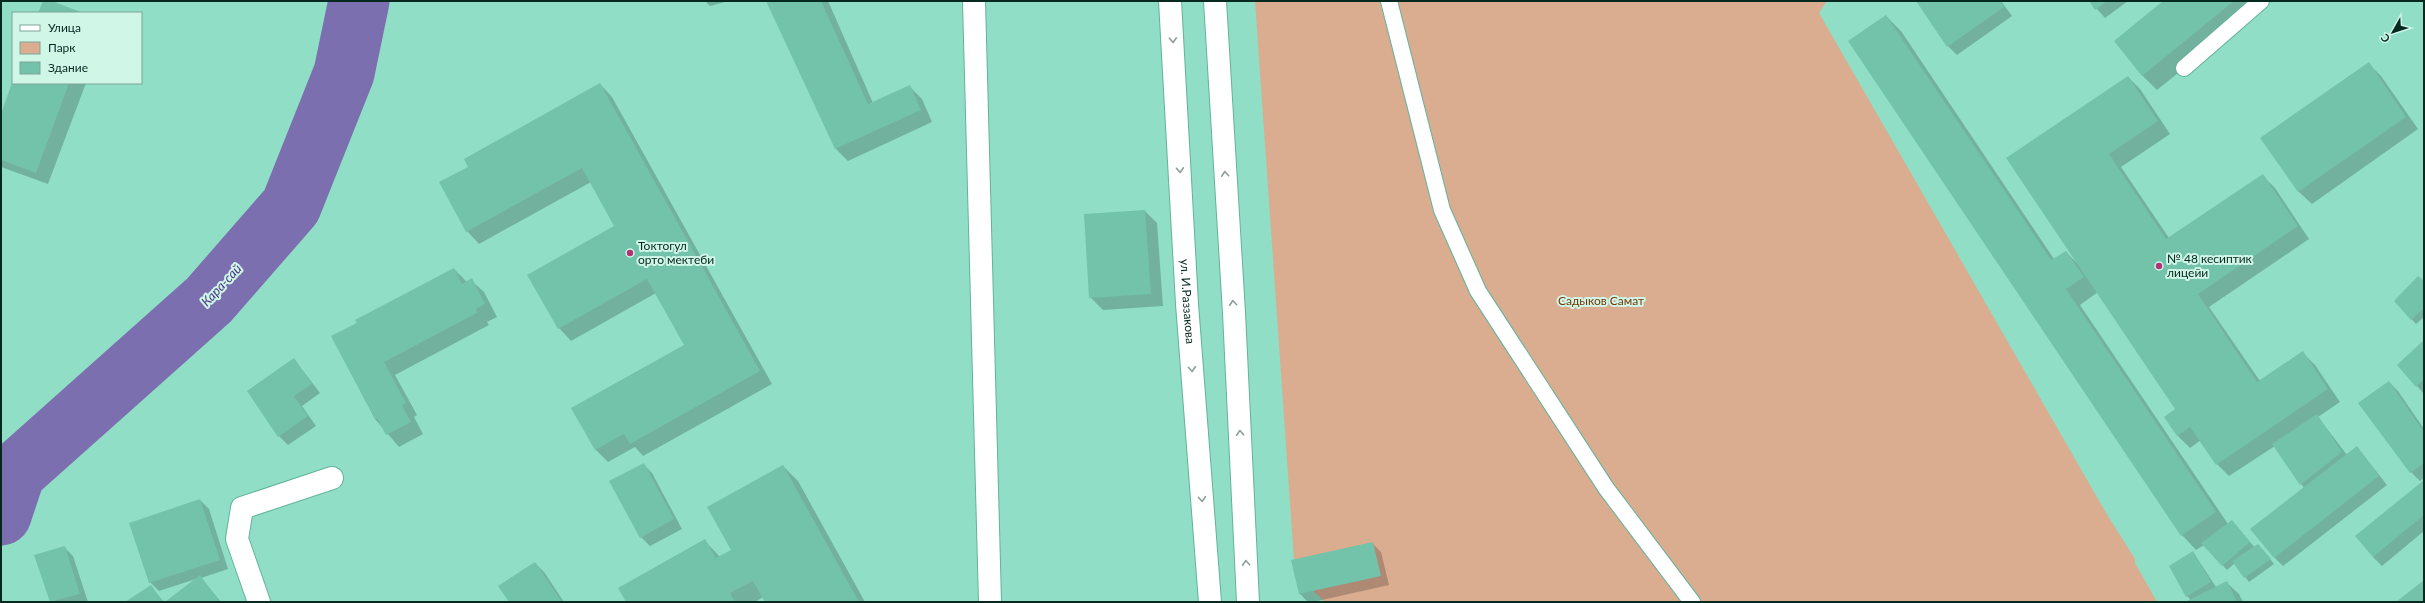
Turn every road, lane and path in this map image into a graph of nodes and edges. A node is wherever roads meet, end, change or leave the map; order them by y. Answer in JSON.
{"nodes":[{"id":1,"x":974,"y":1,"type":"edge"},
{"id":2,"x":1170,"y":1,"type":"edge"},
{"id":3,"x":1215,"y":1,"type":"edge"},
{"id":4,"x":1389,"y":1,"type":"edge"},
{"id":5,"x":2261,"y":1,"type":"edge"},
{"id":6,"x":2184,"y":68,"type":"dead end"},
{"id":7,"x":332,"y":478,"type":"dead end"},
{"id":8,"x":259,"y":602,"type":"edge"},
{"id":9,"x":990,"y":602,"type":"edge"},
{"id":10,"x":1210,"y":602,"type":"edge"},
{"id":11,"x":1248,"y":602,"type":"edge"},
{"id":12,"x":1692,"y":602,"type":"edge"}],
"edges":[{"from":1,"to":9,"type":"street"},
{"from":2,"to":10,"type":"street","name":"ул. И.Раззакова","one_way":true},
{"from":11,"to":3,"type":"street","one_way":true},
{"from":4,"to":12,"type":"lane"},
{"from":5,"to":6,"type":"lane"},
{"from":7,"to":8,"type":"street"}]}
